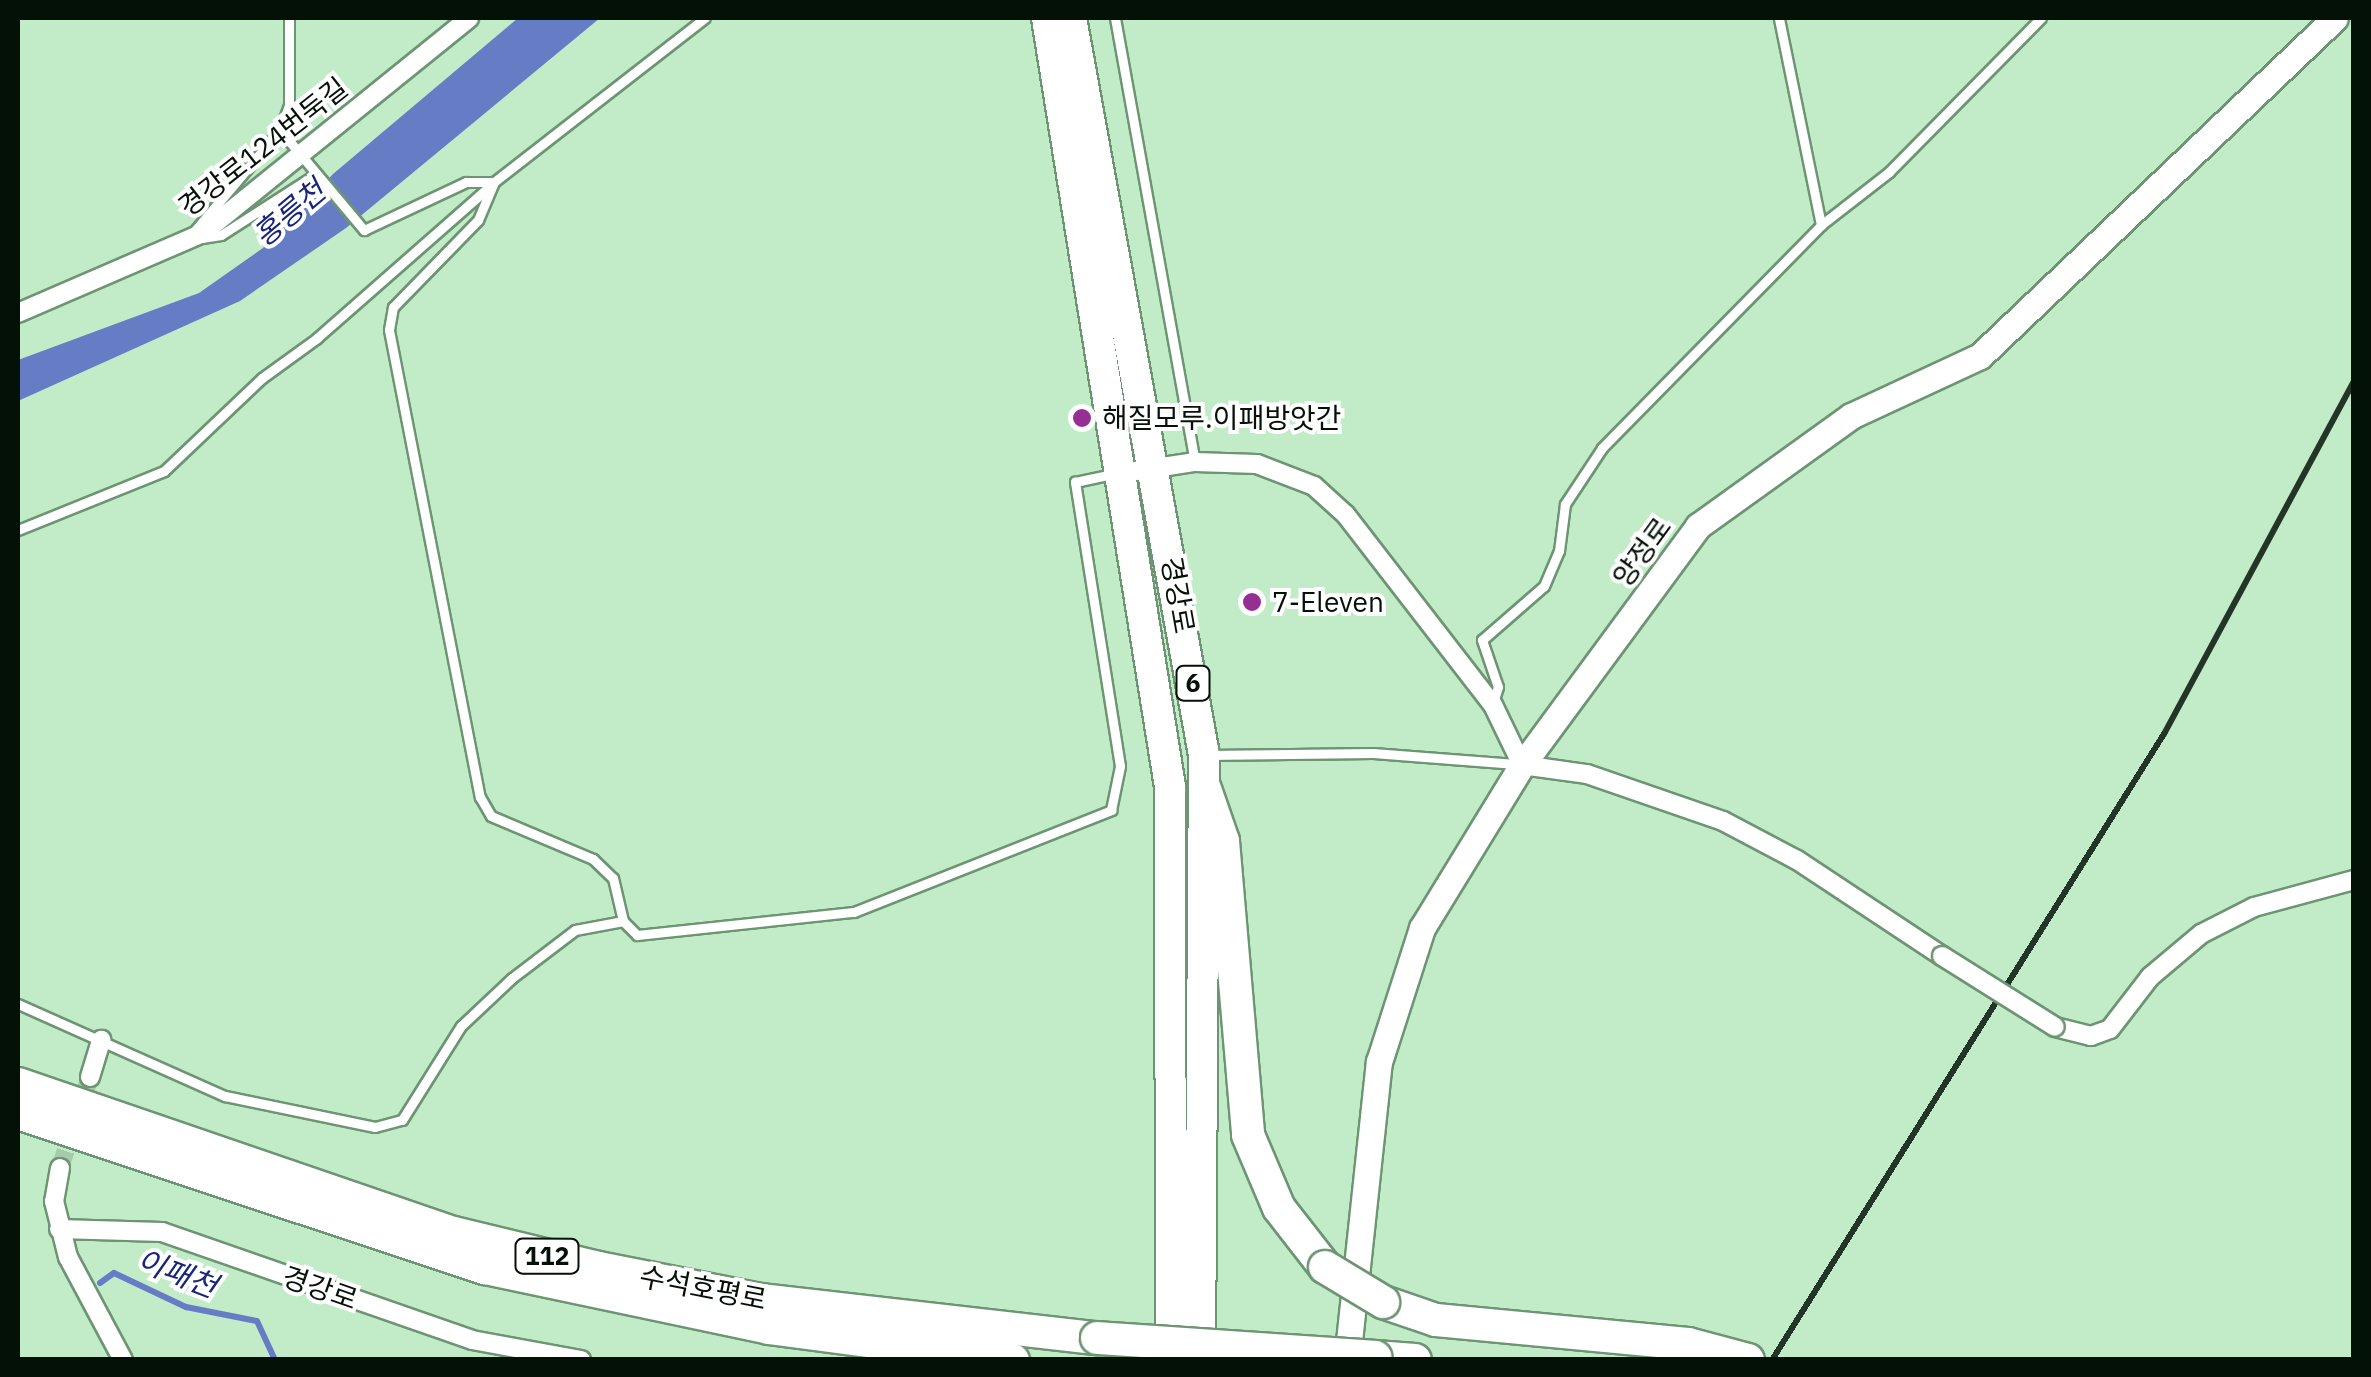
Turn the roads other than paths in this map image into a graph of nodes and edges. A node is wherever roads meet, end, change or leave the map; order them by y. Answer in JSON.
{"nodes":[{"id":1,"x":289,"y":18,"type":"edge"},
{"id":2,"x":469,"y":18,"type":"edge"},
{"id":3,"x":705,"y":18,"type":"edge"},
{"id":4,"x":1046,"y":18,"type":"edge"},
{"id":5,"x":1071,"y":18,"type":"edge"},
{"id":6,"x":1116,"y":18,"type":"edge"},
{"id":7,"x":1779,"y":18,"type":"edge"},
{"id":8,"x":2041,"y":18,"type":"edge"},
{"id":9,"x":2335,"y":18,"type":"edge"},
{"id":10,"x":280,"y":130,"type":"junction"},
{"id":11,"x":301,"y":156,"type":"junction"},
{"id":12,"x":316,"y":174,"type":"junction"},
{"id":13,"x":494,"y":182,"type":"junction"},
{"id":14,"x":1821,"y":225,"type":"junction"},
{"id":15,"x":187,"y":240,"type":"junction"},
{"id":16,"x":18,"y":313,"type":"edge"},
{"id":17,"x":1195,"y":462,"type":"junction"},
{"id":18,"x":1156,"y":466,"type":"junction"},
{"id":19,"x":1123,"y":472,"type":"junction"},
{"id":20,"x":18,"y":530,"type":"edge"},
{"id":21,"x":1492,"y":706,"type":"junction"},
{"id":22,"x":1204,"y":755,"type":"junction"},
{"id":23,"x":1522,"y":765,"type":"junction"},
{"id":24,"x":1205,"y":789,"type":"junction"},
{"id":25,"x":2354,"y":880,"type":"edge"},
{"id":26,"x":624,"y":921,"type":"junction"},
{"id":27,"x":18,"y":1004,"type":"edge"},
{"id":28,"x":102,"y":1040,"type":"junction"},
{"id":29,"x":90,"y":1077,"type":"tunnel mouth"},
{"id":30,"x":18,"y":1084,"type":"edge"},
{"id":31,"x":18,"y":1113,"type":"edge"},
{"id":32,"x":60,"y":1168,"type":"tunnel mouth"},
{"id":33,"x":59,"y":1229,"type":"junction"},
{"id":34,"x":1361,"y":1358,"type":"edge"},
{"id":35,"x":123,"y":1360,"type":"edge"},
{"id":36,"x":581,"y":1360,"type":"edge"},
{"id":37,"x":1013,"y":1360,"type":"edge"},
{"id":38,"x":1171,"y":1360,"type":"edge"},
{"id":39,"x":1200,"y":1360,"type":"edge"},
{"id":40,"x":1415,"y":1360,"type":"edge"},
{"id":41,"x":1748,"y":1360,"type":"edge"}],
"edges":[{"from":1,"to":10,"type":"lane"},
{"from":2,"to":11,"type":"street","name":"경강로124번둑길"},
{"from":3,"to":13,"type":"lane"},
{"from":4,"to":19,"type":"main road","name":"경강로","number":"6"},
{"from":5,"to":18,"type":"main road","name":"경강로","number":"6"},
{"from":6,"to":17,"type":"lane"},
{"from":7,"to":14,"type":"lane"},
{"from":8,"to":14,"type":"lane"},
{"from":9,"to":23,"type":"main road","name":"양정로"},
{"from":10,"to":11,"type":"lane"},
{"from":10,"to":15,"type":"lane"},
{"from":11,"to":12,"type":"lane"},
{"from":11,"to":15,"type":"street","name":"경강로124번둑길"},
{"from":12,"to":13,"type":"lane"},
{"from":12,"to":15,"type":"lane"},
{"from":13,"to":20,"type":"lane"},
{"from":13,"to":26,"type":"lane"},
{"from":14,"to":21,"type":"lane"},
{"from":15,"to":16,"type":"street","name":"경강로124번둑길"},
{"from":17,"to":18,"type":"street"},
{"from":17,"to":21,"type":"street"},
{"from":18,"to":19,"type":"street"},
{"from":18,"to":22,"type":"main road","name":"경강로","number":"6"},
{"from":19,"to":26,"type":"lane"},
{"from":19,"to":38,"type":"main road","name":"경강로","number":"6"},
{"from":21,"to":23,"type":"street"},
{"from":22,"to":23,"type":"lane"},
{"from":22,"to":24,"type":"main road","name":"경강로","number":"6"},
{"from":23,"to":25,"type":"street","bridge":true},
{"from":23,"to":34,"type":"main road","name":"양정로"},
{"from":24,"to":39,"type":"main road","name":"경강로","number":"6"},
{"from":24,"to":41,"type":"highway","bridge":true},
{"from":26,"to":28,"type":"lane"},
{"from":27,"to":28,"type":"lane"},
{"from":28,"to":29,"type":"street"},
{"from":30,"to":34,"type":"highway","name":"수석호평로","number":"112","bridge":true},
{"from":31,"to":37,"type":"highway","name":"수석호평로","number":"112"},
{"from":32,"to":33,"type":"street"},
{"from":33,"to":35,"type":"street"},
{"from":33,"to":36,"type":"street","name":"경강로"},
{"from":34,"to":40,"type":"highway","name":"수석호평로","number":"112"}]}
